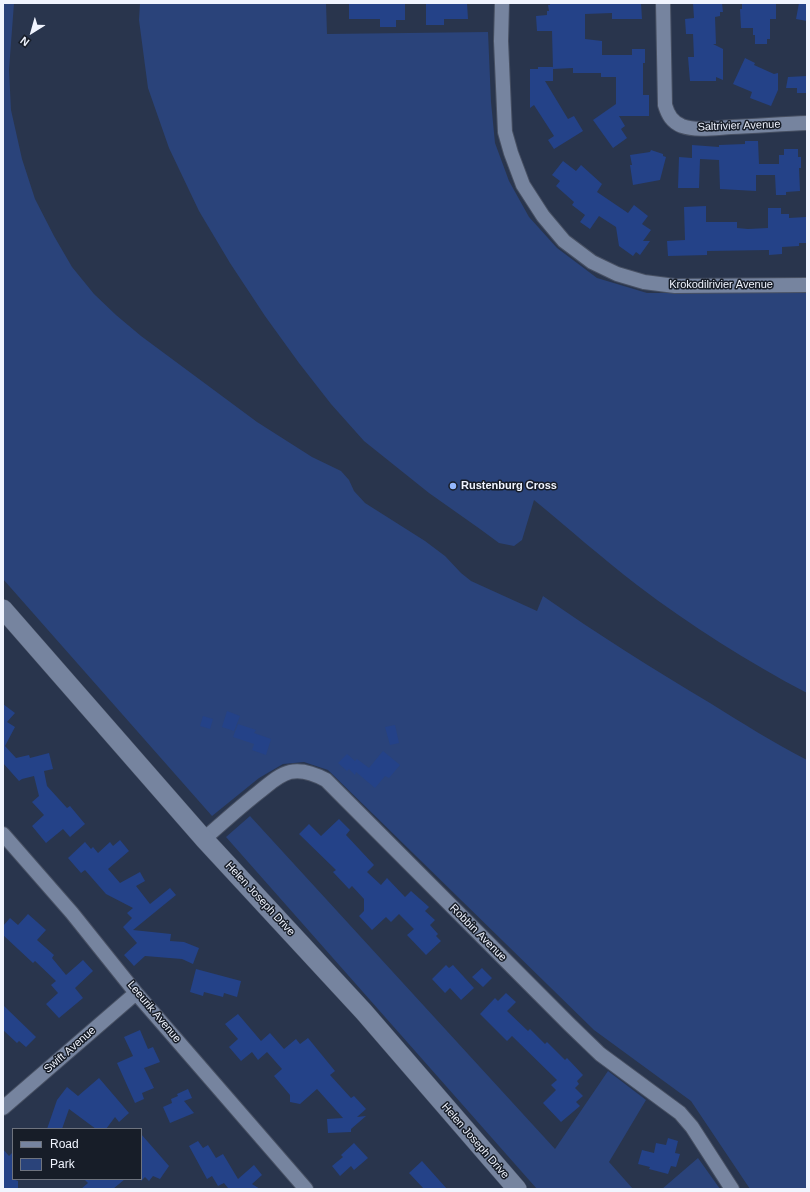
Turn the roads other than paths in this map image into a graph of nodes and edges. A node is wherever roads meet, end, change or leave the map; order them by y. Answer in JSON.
{"nodes":[{"id":1,"x":502,"y":3,"type":"edge"},
{"id":2,"x":663,"y":3,"type":"edge"},
{"id":3,"x":807,"y":123,"type":"edge"},
{"id":4,"x":807,"y":285,"type":"edge"},
{"id":5,"x":3,"y":608,"type":"edge"},
{"id":6,"x":3,"y":834,"type":"edge"},
{"id":7,"x":204,"y":839,"type":"junction"},
{"id":8,"x":136,"y":993,"type":"junction"},
{"id":9,"x":3,"y":1108,"type":"edge"},
{"id":10,"x":306,"y":1189,"type":"edge"},
{"id":11,"x":517,"y":1189,"type":"edge"},
{"id":12,"x":732,"y":1189,"type":"edge"}],
"edges":[{"from":1,"to":4,"type":"street","name":"Krokodilrivier Avenue"},
{"from":2,"to":3,"type":"street","name":"Saltrivier Avenue"},
{"from":5,"to":7,"type":"street","name":"Helen Joseph Drive"},
{"from":6,"to":8,"type":"street","name":"Leeurik Avenue"},
{"from":7,"to":11,"type":"street","name":"Helen Joseph Drive"},
{"from":7,"to":12,"type":"street","name":"Robbin Avenue"},
{"from":8,"to":9,"type":"street","name":"Swift Avenue"},
{"from":8,"to":10,"type":"street","name":"Leeurik Avenue"}]}
